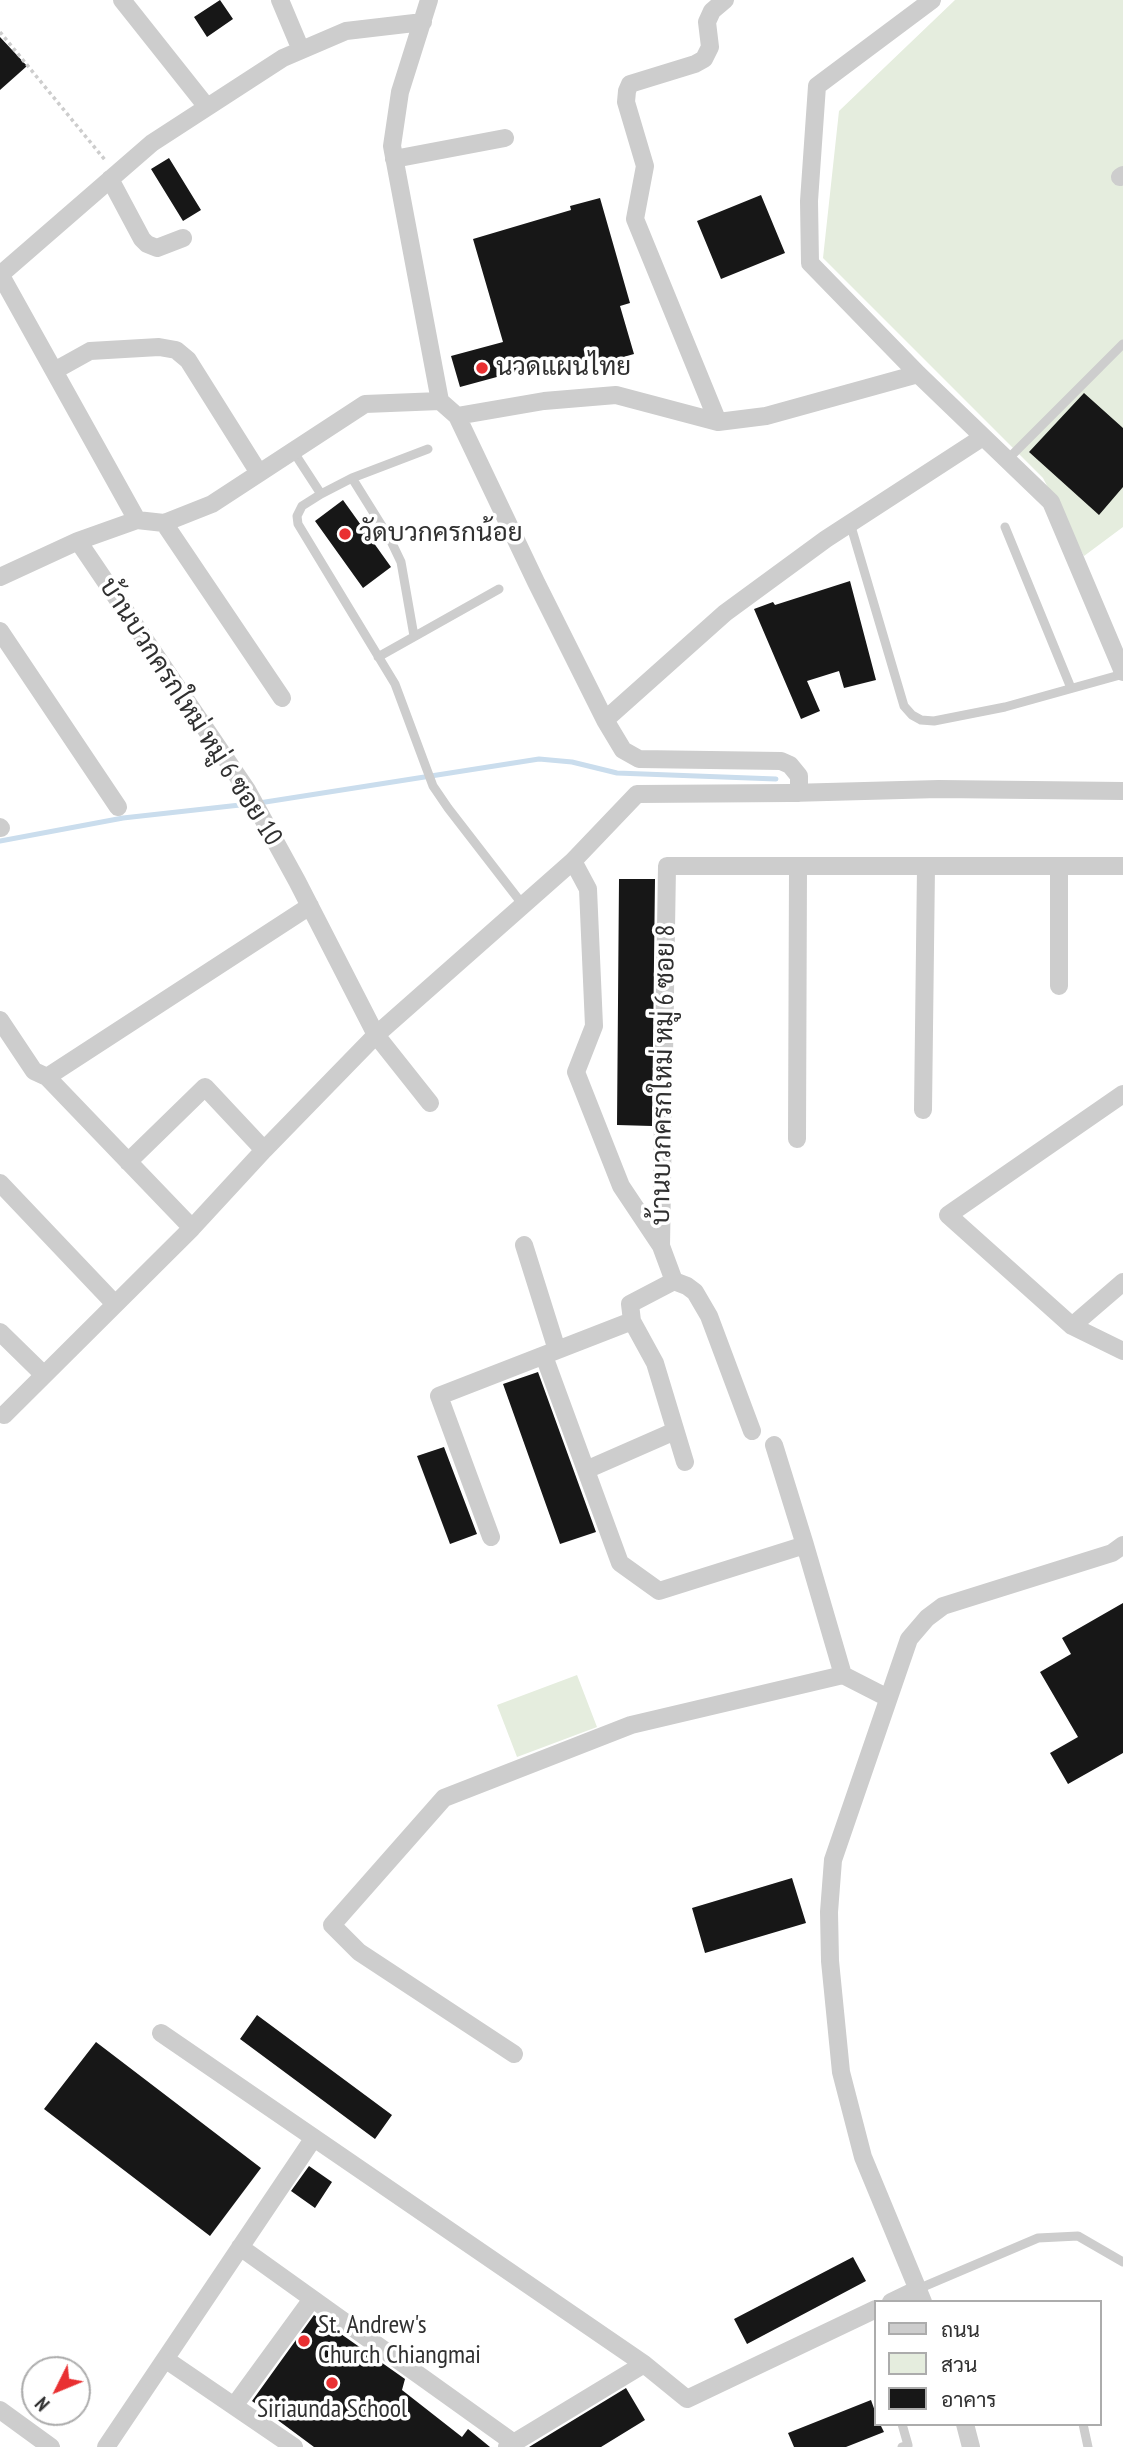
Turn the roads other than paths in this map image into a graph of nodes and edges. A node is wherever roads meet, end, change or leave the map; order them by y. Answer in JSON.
{"nodes":[{"id":1,"x":122,"y":0,"type":"edge"},
{"id":2,"x":280,"y":0,"type":"edge"},
{"id":3,"x":429,"y":0,"type":"edge"},
{"id":4,"x":725,"y":0,"type":"edge"},
{"id":5,"x":932,"y":0,"type":"edge"},
{"id":6,"x":423,"y":22,"type":"junction"},
{"id":7,"x":301,"y":50,"type":"junction"},
{"id":8,"x":207,"y":107,"type":"junction"},
{"id":9,"x":505,"y":138,"type":"dead end"},
{"id":10,"x":394,"y":159,"type":"junction"},
{"id":11,"x":113,"y":176,"type":"junction"},
{"id":12,"x":183,"y":238,"type":"dead end"},
{"id":13,"x":0,"y":274,"type":"edge"},
{"id":14,"x":1123,"y":344,"type":"edge"},
{"id":15,"x":54,"y":371,"type":"junction"},
{"id":16,"x":918,"y":374,"type":"junction"},
{"id":17,"x":440,"y":401,"type":"junction"},
{"id":18,"x":457,"y":416,"type":"junction"},
{"id":19,"x":718,"y":422,"type":"junction"},
{"id":20,"x":983,"y":437,"type":"junction"},
{"id":21,"x":428,"y":449,"type":"dead end"},
{"id":22,"x":293,"y":451,"type":"junction"},
{"id":23,"x":1007,"y":460,"type":"junction"},
{"id":24,"x":259,"y":473,"type":"junction"},
{"id":25,"x":352,"y":478,"type":"junction"},
{"id":26,"x":321,"y":494,"type":"junction"},
{"id":27,"x":137,"y":520,"type":"junction"},
{"id":28,"x":164,"y":523,"type":"junction"},
{"id":29,"x":850,"y":523,"type":"junction"},
{"id":30,"x":1005,"y":527,"type":"dead end"},
{"id":31,"x":78,"y":541,"type":"junction"},
{"id":32,"x":0,"y":577,"type":"edge"},
{"id":33,"x":499,"y":589,"type":"dead end"},
{"id":34,"x":0,"y":631,"type":"edge"},
{"id":35,"x":414,"y":636,"type":"junction"},
{"id":36,"x":378,"y":657,"type":"junction"},
{"id":37,"x":1123,"y":673,"type":"edge"},
{"id":38,"x":1071,"y":688,"type":"junction"},
{"id":39,"x":282,"y":698,"type":"dead end"},
{"id":40,"x":605,"y":720,"type":"junction"},
{"id":41,"x":1123,"y":790,"type":"edge"},
{"id":42,"x":799,"y":793,"type":"junction"},
{"id":43,"x":118,"y":807,"type":"dead end"},
{"id":44,"x":573,"y":861,"type":"junction"},
{"id":45,"x":1123,"y":866,"type":"edge"},
{"id":46,"x":926,"y":867,"type":"junction"},
{"id":47,"x":1059,"y":867,"type":"junction"},
{"id":48,"x":798,"y":868,"type":"junction"},
{"id":49,"x":523,"y":905,"type":"junction"},
{"id":50,"x":310,"y":906,"type":"junction"},
{"id":51,"x":1059,"y":986,"type":"dead end"},
{"id":52,"x":0,"y":1020,"type":"edge"},
{"id":53,"x":376,"y":1035,"type":"junction"},
{"id":54,"x":47,"y":1077,"type":"junction"},
{"id":55,"x":1123,"y":1094,"type":"edge"},
{"id":56,"x":430,"y":1103,"type":"dead end"},
{"id":57,"x":923,"y":1110,"type":"dead end"},
{"id":58,"x":797,"y":1139,"type":"dead end"},
{"id":59,"x":264,"y":1150,"type":"junction"},
{"id":60,"x":128,"y":1162,"type":"junction"},
{"id":61,"x":0,"y":1182,"type":"edge"},
{"id":62,"x":192,"y":1228,"type":"junction"},
{"id":63,"x":524,"y":1245,"type":"dead end"},
{"id":64,"x":661,"y":1246,"type":"junction"},
{"id":65,"x":674,"y":1281,"type":"junction"},
{"id":66,"x":1123,"y":1282,"type":"edge"},
{"id":67,"x":115,"y":1304,"type":"junction"},
{"id":68,"x":632,"y":1321,"type":"junction"},
{"id":69,"x":1072,"y":1326,"type":"junction"},
{"id":70,"x":0,"y":1332,"type":"edge"},
{"id":71,"x":1123,"y":1351,"type":"edge"},
{"id":72,"x":551,"y":1353,"type":"junction"},
{"id":73,"x":44,"y":1375,"type":"junction"},
{"id":74,"x":4,"y":1415,"type":"dead end"},
{"id":75,"x":675,"y":1431,"type":"junction"},
{"id":76,"x":752,"y":1431,"type":"dead end"},
{"id":77,"x":774,"y":1445,"type":"dead end"},
{"id":78,"x":685,"y":1462,"type":"dead end"},
{"id":79,"x":586,"y":1470,"type":"junction"},
{"id":80,"x":491,"y":1537,"type":"dead end"},
{"id":81,"x":805,"y":1545,"type":"junction"},
{"id":82,"x":1123,"y":1545,"type":"edge"},
{"id":83,"x":843,"y":1675,"type":"junction"},
{"id":84,"x":888,"y":1698,"type":"junction"},
{"id":85,"x":161,"y":2033,"type":"dead end"},
{"id":86,"x":514,"y":2054,"type":"dead end"},
{"id":87,"x":313,"y":2139,"type":"junction"},
{"id":88,"x":240,"y":2247,"type":"junction"},
{"id":89,"x":1123,"y":2262,"type":"edge"},
{"id":90,"x":920,"y":2295,"type":"edge"},
{"id":91,"x":312,"y":2299,"type":"junction"},
{"id":92,"x":899,"y":2300,"type":"edge"},
{"id":93,"x":874,"y":2310,"type":"edge"},
{"id":94,"x":165,"y":2359,"type":"junction"},
{"id":95,"x":644,"y":2364,"type":"junction"},
{"id":96,"x":234,"y":2406,"type":"junction"},
{"id":97,"x":0,"y":2410,"type":"edge"},
{"id":98,"x":903,"y":2426,"type":"edge"},
{"id":99,"x":966,"y":2426,"type":"edge"},
{"id":100,"x":1083,"y":2426,"type":"edge"},
{"id":101,"x":510,"y":2445,"type":"edge"},
{"id":102,"x":51,"y":2447,"type":"edge"},
{"id":103,"x":106,"y":2447,"type":"edge"},
{"id":104,"x":294,"y":2447,"type":"edge"},
{"id":105,"x":902,"y":2447,"type":"edge"},
{"id":106,"x":971,"y":2447,"type":"edge"},
{"id":107,"x":1088,"y":2447,"type":"edge"}],
"edges":[{"from":1,"to":8,"type":"street"},
{"from":2,"to":7,"type":"street"},
{"from":3,"to":6,"type":"street"},
{"from":4,"to":19,"type":"street"},
{"from":5,"to":16,"type":"street"},
{"from":6,"to":7,"type":"street"},
{"from":6,"to":10,"type":"street"},
{"from":7,"to":8,"type":"street"},
{"from":8,"to":11,"type":"street"},
{"from":9,"to":10,"type":"street"},
{"from":10,"to":17,"type":"street"},
{"from":11,"to":12,"type":"street"},
{"from":11,"to":13,"type":"street"},
{"from":13,"to":15,"type":"street"},
{"from":14,"to":23,"type":"lane"},
{"from":15,"to":24,"type":"street"},
{"from":15,"to":27,"type":"street"},
{"from":16,"to":19,"type":"street"},
{"from":16,"to":20,"type":"street"},
{"from":17,"to":18,"type":"street"},
{"from":17,"to":22,"type":"street"},
{"from":18,"to":19,"type":"street"},
{"from":18,"to":40,"type":"street"},
{"from":20,"to":23,"type":"street"},
{"from":20,"to":29,"type":"street"},
{"from":21,"to":25,"type":"lane"},
{"from":22,"to":24,"type":"street"},
{"from":22,"to":26,"type":"lane"},
{"from":23,"to":37,"type":"street"},
{"from":24,"to":28,"type":"street"},
{"from":25,"to":26,"type":"lane"},
{"from":25,"to":35,"type":"lane"},
{"from":26,"to":36,"type":"lane"},
{"from":27,"to":28,"type":"street"},
{"from":27,"to":31,"type":"street"},
{"from":28,"to":39,"type":"street"},
{"from":29,"to":38,"type":"lane"},
{"from":29,"to":40,"type":"street"},
{"from":30,"to":38,"type":"lane"},
{"from":31,"to":32,"type":"street"},
{"from":31,"to":50,"type":"street","name":"บ้านบวกครกใหม่ หมู่ 6 ซอย 10"},
{"from":33,"to":35,"type":"lane"},
{"from":34,"to":43,"type":"street"},
{"from":35,"to":36,"type":"lane"},
{"from":36,"to":49,"type":"lane"},
{"from":37,"to":38,"type":"lane"},
{"from":40,"to":42,"type":"street"},
{"from":41,"to":42,"type":"street"},
{"from":42,"to":44,"type":"street"},
{"from":44,"to":49,"type":"street"},
{"from":44,"to":64,"type":"street"},
{"from":45,"to":47,"type":"street"},
{"from":46,"to":47,"type":"street"},
{"from":46,"to":48,"type":"street"},
{"from":46,"to":57,"type":"street"},
{"from":47,"to":51,"type":"street"},
{"from":48,"to":58,"type":"street"},
{"from":48,"to":64,"type":"street","name":"บ้านบวกครกใหม่ หมู่ 6 ซอย 8"},
{"from":49,"to":53,"type":"street"},
{"from":50,"to":53,"type":"street","name":"บ้านบวกครกใหม่ หมู่ 6 ซอย 10"},
{"from":50,"to":54,"type":"street"},
{"from":52,"to":54,"type":"street"},
{"from":53,"to":56,"type":"street","name":"บ้านบวกครกใหม่ หมู่ 6 ซอย 10"},
{"from":53,"to":59,"type":"street"},
{"from":54,"to":60,"type":"street"},
{"from":55,"to":69,"type":"street"},
{"from":59,"to":60,"type":"street"},
{"from":59,"to":62,"type":"street"},
{"from":60,"to":62,"type":"street"},
{"from":61,"to":67,"type":"street"},
{"from":62,"to":67,"type":"street"},
{"from":63,"to":72,"type":"street"},
{"from":64,"to":65,"type":"street","name":"บ้านบวกครกใหม่ หมู่ 6 ซอย 8"},
{"from":65,"to":68,"type":"street"},
{"from":65,"to":76,"type":"street"},
{"from":66,"to":69,"type":"street"},
{"from":67,"to":73,"type":"street"},
{"from":68,"to":72,"type":"street"},
{"from":68,"to":75,"type":"street"},
{"from":69,"to":71,"type":"street"},
{"from":70,"to":73,"type":"street"},
{"from":72,"to":79,"type":"street"},
{"from":72,"to":80,"type":"street"},
{"from":73,"to":74,"type":"street"},
{"from":75,"to":78,"type":"street"},
{"from":75,"to":79,"type":"street"},
{"from":77,"to":81,"type":"street"},
{"from":79,"to":81,"type":"street"},
{"from":81,"to":83,"type":"street"},
{"from":82,"to":84,"type":"street"},
{"from":83,"to":84,"type":"street"},
{"from":83,"to":86,"type":"street"},
{"from":84,"to":90,"type":"street"},
{"from":85,"to":87,"type":"street"},
{"from":87,"to":88,"type":"street"},
{"from":87,"to":95,"type":"street"},
{"from":88,"to":91,"type":"street"},
{"from":88,"to":94,"type":"street"},
{"from":89,"to":90,"type":"lane"},
{"from":90,"to":92,"type":"street"},
{"from":91,"to":96,"type":"street"},
{"from":91,"to":101,"type":"street"},
{"from":93,"to":95,"type":"street"},
{"from":94,"to":96,"type":"street"},
{"from":94,"to":103,"type":"street"},
{"from":95,"to":101,"type":"street"},
{"from":96,"to":104,"type":"street"},
{"from":97,"to":102,"type":"street"},
{"from":98,"to":105,"type":"lane"},
{"from":99,"to":106,"type":"street"},
{"from":100,"to":107,"type":"lane"}]}
